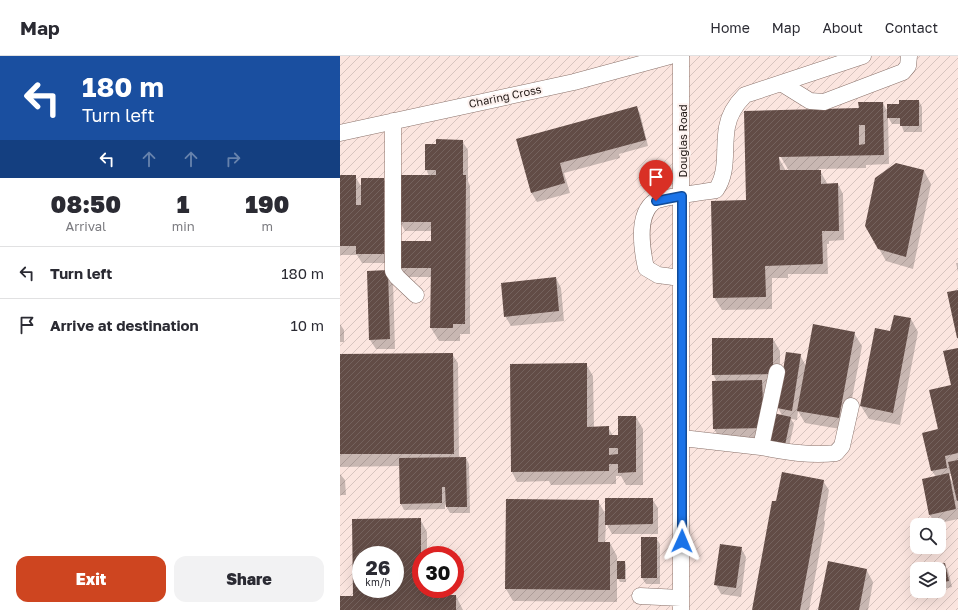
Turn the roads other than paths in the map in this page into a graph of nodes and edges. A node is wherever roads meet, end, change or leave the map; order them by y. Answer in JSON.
{"nodes":[{"id":1,"x":670,"y":56,"type":"edge"},
{"id":2,"x":681,"y":56,"type":"edge"},
{"id":3,"x":863,"y":56,"type":"edge"},
{"id":4,"x":909,"y":56,"type":"edge"},
{"id":5,"x":780,"y":83,"type":"junction"},
{"id":6,"x":394,"y":121,"type":"junction"},
{"id":7,"x":340,"y":133,"type":"edge"},
{"id":8,"x":682,"y":196,"type":"junction"},
{"id":9,"x":682,"y":278,"type":"junction"},
{"id":10,"x":416,"y":294,"type":"dead end"},
{"id":11,"x":777,"y":372,"type":"dead end"},
{"id":12,"x":851,"y":406,"type":"dead end"},
{"id":13,"x":682,"y":438,"type":"junction"},
{"id":14,"x":761,"y":447,"type":"junction"},
{"id":15,"x":640,"y":596,"type":"dead end"},
{"id":16,"x":681,"y":604,"type":"edge"}],
"edges":[{"from":1,"to":6,"type":"street","name":"Charing Cross"},
{"from":2,"to":8,"type":"street","name":"Douglas Road"},
{"from":3,"to":5,"type":"street"},
{"from":4,"to":5,"type":"street"},
{"from":5,"to":8,"type":"street"},
{"from":6,"to":7,"type":"street","name":"Charing Cross"},
{"from":6,"to":10,"type":"street"},
{"from":8,"to":9,"type":"street","name":"Douglas Road"},
{"from":8,"to":9,"type":"street"},
{"from":9,"to":13,"type":"street","name":"Douglas Road"},
{"from":11,"to":14,"type":"street"},
{"from":12,"to":14,"type":"street"},
{"from":13,"to":14,"type":"street"},
{"from":13,"to":16,"type":"street","name":"Douglas Road"},
{"from":15,"to":16,"type":"street"}]}
